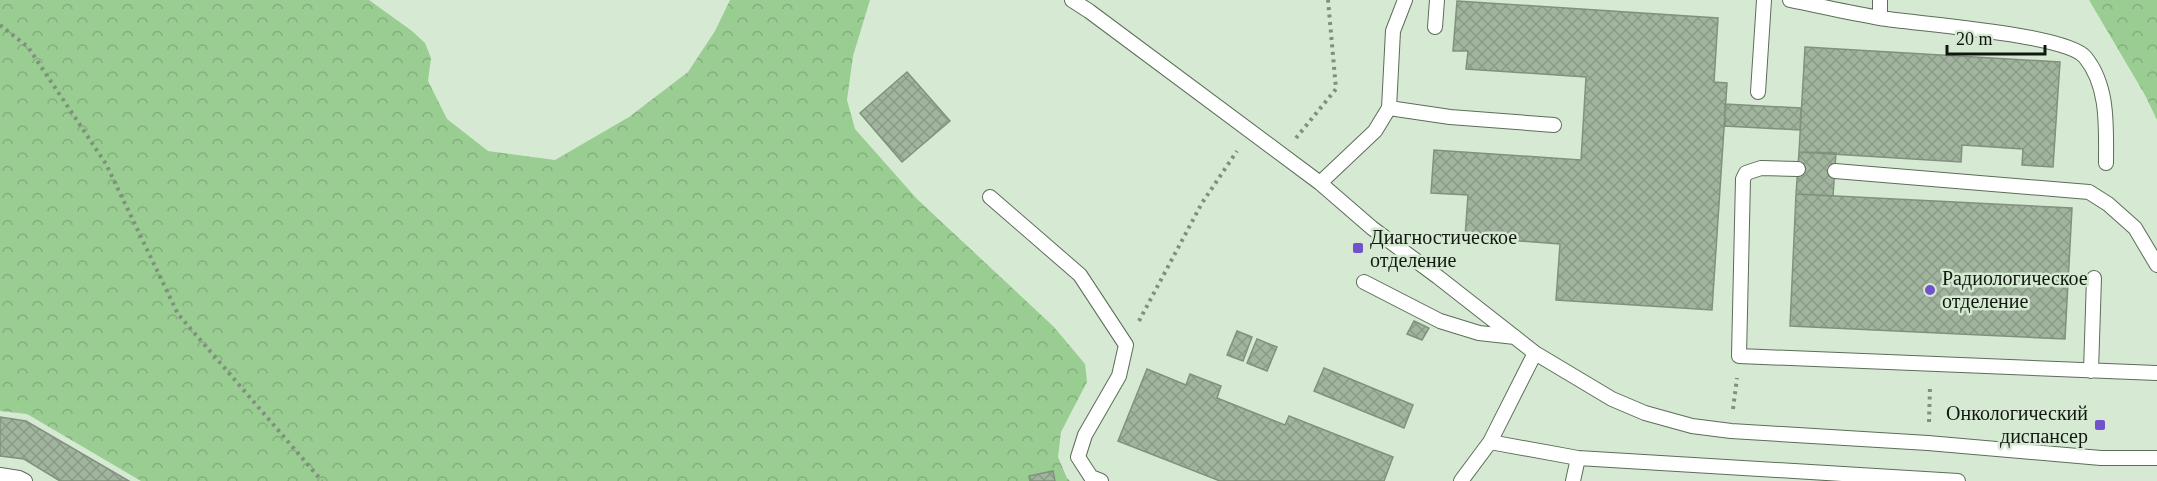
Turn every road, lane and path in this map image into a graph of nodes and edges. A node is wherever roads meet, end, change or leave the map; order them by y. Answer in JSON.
{"nodes":[{"id":1,"x":1072,"y":0,"type":"edge"},
{"id":2,"x":1328,"y":0,"type":"edge"},
{"id":3,"x":1405,"y":0,"type":"edge"},
{"id":4,"x":1437,"y":0,"type":"edge"},
{"id":5,"x":1764,"y":0,"type":"edge"},
{"id":6,"x":1790,"y":0,"type":"edge"},
{"id":7,"x":1880,"y":0,"type":"edge"},
{"id":8,"x":1880,"y":18,"type":"junction"},
{"id":9,"x":0,"y":25,"type":"edge"},
{"id":10,"x":1435,"y":27,"type":"dead end"},
{"id":11,"x":1758,"y":92,"type":"dead end"},
{"id":12,"x":1389,"y":108,"type":"junction"},
{"id":13,"x":1554,"y":124,"type":"dead end"},
{"id":14,"x":1250,"y":133,"type":"junction"},
{"id":15,"x":1282,"y":155,"type":"junction"},
{"id":16,"x":2106,"y":163,"type":"dead end"},
{"id":17,"x":1798,"y":169,"type":"dead end"},
{"id":18,"x":1834,"y":171,"type":"dead end"},
{"id":19,"x":1320,"y":183,"type":"junction"},
{"id":20,"x":990,"y":197,"type":"dead end"},
{"id":21,"x":2157,"y":265,"type":"edge"},
{"id":22,"x":2094,"y":278,"type":"dead end"},
{"id":23,"x":1364,"y":282,"type":"dead end"},
{"id":24,"x":1515,"y":337,"type":"junction"},
{"id":25,"x":1126,"y":345,"type":"junction"},
{"id":26,"x":1535,"y":353,"type":"junction"},
{"id":27,"x":1739,"y":356,"type":"junction"},
{"id":28,"x":1930,"y":365,"type":"junction"},
{"id":29,"x":2091,"y":371,"type":"junction"},
{"id":30,"x":2157,"y":373,"type":"edge"},
{"id":31,"x":1731,"y":431,"type":"junction"},
{"id":32,"x":1490,"y":442,"type":"junction"},
{"id":33,"x":1928,"y":443,"type":"junction"},
{"id":34,"x":1578,"y":458,"type":"junction"},
{"id":35,"x":2157,"y":458,"type":"edge"},
{"id":36,"x":0,"y":474,"type":"edge"},
{"id":37,"x":25,"y":481,"type":"edge"},
{"id":38,"x":322,"y":481,"type":"edge"},
{"id":39,"x":1101,"y":481,"type":"edge"},
{"id":40,"x":1461,"y":481,"type":"edge"},
{"id":41,"x":1573,"y":481,"type":"edge"},
{"id":42,"x":1958,"y":481,"type":"edge"}],
"edges":[{"from":1,"to":14,"type":"lane"},
{"from":2,"to":15,"type":"path"},
{"from":3,"to":12,"type":"lane"},
{"from":4,"to":10,"type":"lane"},
{"from":5,"to":11,"type":"lane"},
{"from":6,"to":8,"type":"lane"},
{"from":7,"to":8,"type":"lane"},
{"from":8,"to":16,"type":"lane"},
{"from":9,"to":38,"type":"path"},
{"from":12,"to":13,"type":"lane"},
{"from":12,"to":19,"type":"lane"},
{"from":14,"to":15,"type":"lane"},
{"from":14,"to":25,"type":"path"},
{"from":15,"to":19,"type":"lane"},
{"from":17,"to":27,"type":"lane"},
{"from":18,"to":21,"type":"lane"},
{"from":19,"to":24,"type":"lane"},
{"from":20,"to":25,"type":"lane"},
{"from":22,"to":29,"type":"lane"},
{"from":23,"to":24,"type":"lane"},
{"from":24,"to":26,"type":"lane"},
{"from":25,"to":39,"type":"lane"},
{"from":26,"to":31,"type":"lane"},
{"from":26,"to":32,"type":"lane"},
{"from":27,"to":28,"type":"lane"},
{"from":27,"to":31,"type":"path"},
{"from":28,"to":29,"type":"lane"},
{"from":28,"to":33,"type":"path"},
{"from":29,"to":30,"type":"lane"},
{"from":31,"to":33,"type":"lane"},
{"from":32,"to":34,"type":"lane"},
{"from":32,"to":40,"type":"lane"},
{"from":33,"to":35,"type":"lane"},
{"from":34,"to":41,"type":"lane"},
{"from":34,"to":42,"type":"lane"},
{"from":36,"to":37,"type":"lane"}]}
